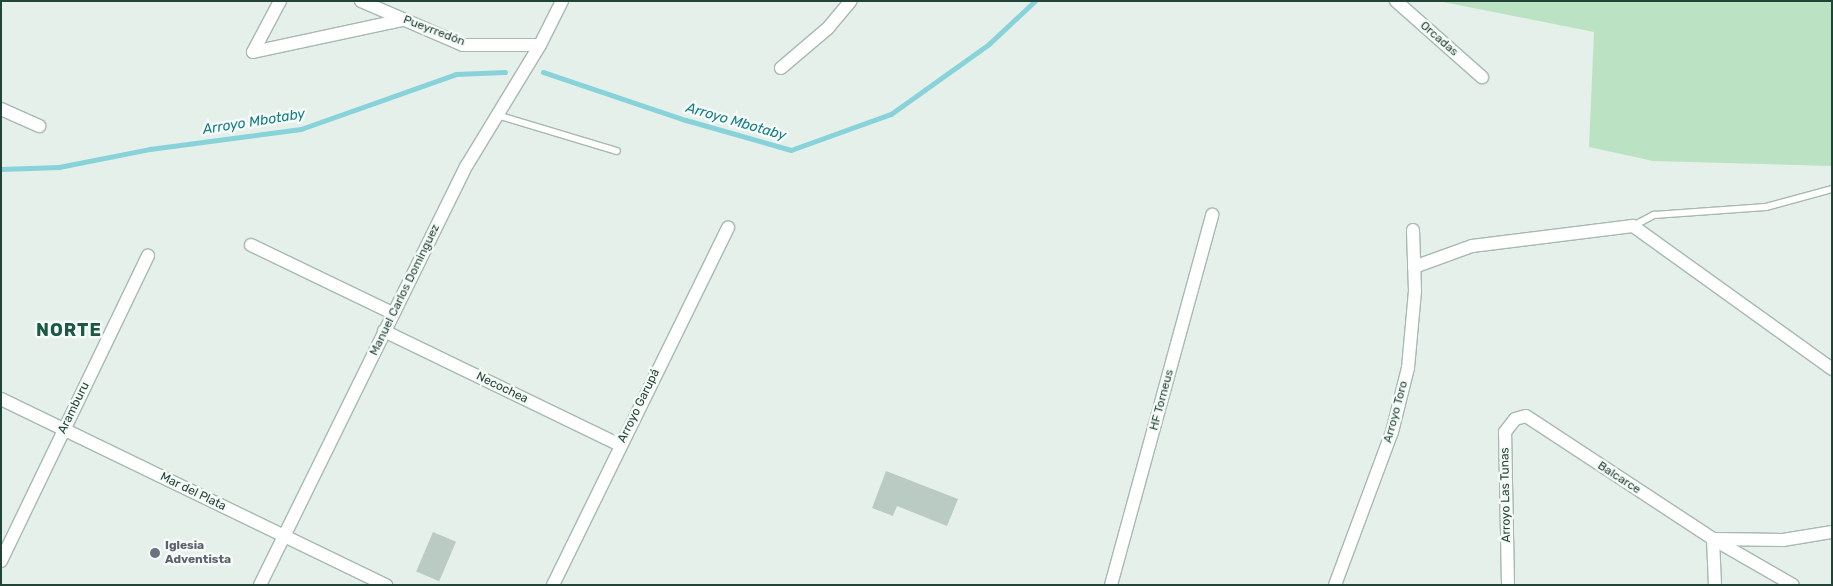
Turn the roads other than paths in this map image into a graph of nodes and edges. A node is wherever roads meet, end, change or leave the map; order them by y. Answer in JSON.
{"nodes":[{"id":1,"x":280,"y":1,"type":"edge"},
{"id":2,"x":361,"y":1,"type":"edge"},
{"id":3,"x":562,"y":1,"type":"edge"},
{"id":4,"x":851,"y":1,"type":"edge"},
{"id":5,"x":1396,"y":1,"type":"edge"},
{"id":6,"x":402,"y":20,"type":"junction"},
{"id":7,"x":540,"y":45,"type":"junction"},
{"id":8,"x":781,"y":68,"type":"dead end"},
{"id":9,"x":1482,"y":77,"type":"dead end"},
{"id":10,"x":1,"y":109,"type":"edge"},
{"id":11,"x":497,"y":115,"type":"junction"},
{"id":12,"x":39,"y":126,"type":"dead end"},
{"id":13,"x":617,"y":151,"type":"dead end"},
{"id":14,"x":1832,"y":189,"type":"edge"},
{"id":15,"x":1212,"y":215,"type":"dead end"},
{"id":16,"x":1633,"y":226,"type":"junction"},
{"id":17,"x":728,"y":228,"type":"dead end"},
{"id":18,"x":1413,"y":230,"type":"dead end"},
{"id":19,"x":251,"y":245,"type":"dead end"},
{"id":20,"x":148,"y":255,"type":"dead end"},
{"id":21,"x":1414,"y":267,"type":"junction"},
{"id":22,"x":392,"y":313,"type":"junction"},
{"id":23,"x":384,"y":331,"type":"junction"},
{"id":24,"x":1832,"y":368,"type":"edge"},
{"id":25,"x":1,"y":400,"type":"edge"},
{"id":26,"x":1526,"y":416,"type":"joint"},
{"id":27,"x":64,"y":430,"type":"junction"},
{"id":28,"x":620,"y":445,"type":"junction"},
{"id":29,"x":1832,"y":532,"type":"edge"},
{"id":30,"x":284,"y":536,"type":"junction"},
{"id":31,"x":1713,"y":539,"type":"junction"},
{"id":32,"x":1,"y":561,"type":"edge"},
{"id":33,"x":260,"y":585,"type":"edge"},
{"id":34,"x":386,"y":585,"type":"edge"},
{"id":35,"x":553,"y":585,"type":"edge"},
{"id":36,"x":1111,"y":585,"type":"edge"},
{"id":37,"x":1336,"y":585,"type":"edge"},
{"id":38,"x":1508,"y":585,"type":"edge"},
{"id":39,"x":1715,"y":585,"type":"edge"},
{"id":40,"x":1793,"y":585,"type":"edge"}],
"edges":[{"from":1,"to":6,"type":"street"},
{"from":2,"to":6,"type":"street","name":"Pueyrredón"},
{"from":3,"to":7,"type":"street","name":"Manuel Carlos Dominguez"},
{"from":4,"to":8,"type":"street"},
{"from":5,"to":9,"type":"street","name":"Orcadas"},
{"from":6,"to":7,"type":"street","name":"Pueyrredón"},
{"from":7,"to":11,"type":"street","name":"Manuel Carlos Dominguez"},
{"from":10,"to":12,"type":"street"},
{"from":11,"to":13,"type":"lane"},
{"from":11,"to":22,"type":"street","name":"Manuel Carlos Dominguez"},
{"from":14,"to":16,"type":"lane"},
{"from":15,"to":36,"type":"street","name":"HF Torneus"},
{"from":16,"to":21,"type":"street"},
{"from":16,"to":24,"type":"street"},
{"from":17,"to":28,"type":"street","name":"Arroyo Garupá"},
{"from":18,"to":21,"type":"street","name":"Arroyo Toro"},
{"from":19,"to":22,"type":"street"},
{"from":20,"to":27,"type":"street","name":"Aramburu"},
{"from":21,"to":37,"type":"street","name":"Arroyo Toro"},
{"from":22,"to":23,"type":"street","name":"Manuel Carlos Dominguez"},
{"from":23,"to":28,"type":"street","name":"Necochea"},
{"from":23,"to":30,"type":"street","name":"Manuel Carlos Dominguez"},
{"from":25,"to":27,"type":"street","name":"Mar del Plata"},
{"from":26,"to":31,"type":"street","name":"Balcarce"},
{"from":26,"to":38,"type":"street","name":"Arroyo Las Tunas"},
{"from":27,"to":30,"type":"street","name":"Mar del Plata"},
{"from":27,"to":32,"type":"street","name":"Aramburu"},
{"from":28,"to":35,"type":"street","name":"Arroyo Garupá"},
{"from":29,"to":31,"type":"street"},
{"from":30,"to":33,"type":"street","name":"Manuel Carlos Dominguez"},
{"from":30,"to":34,"type":"street","name":"Mar del Plata"},
{"from":31,"to":39,"type":"street"},
{"from":31,"to":40,"type":"street","name":"Balcarce"}]}
